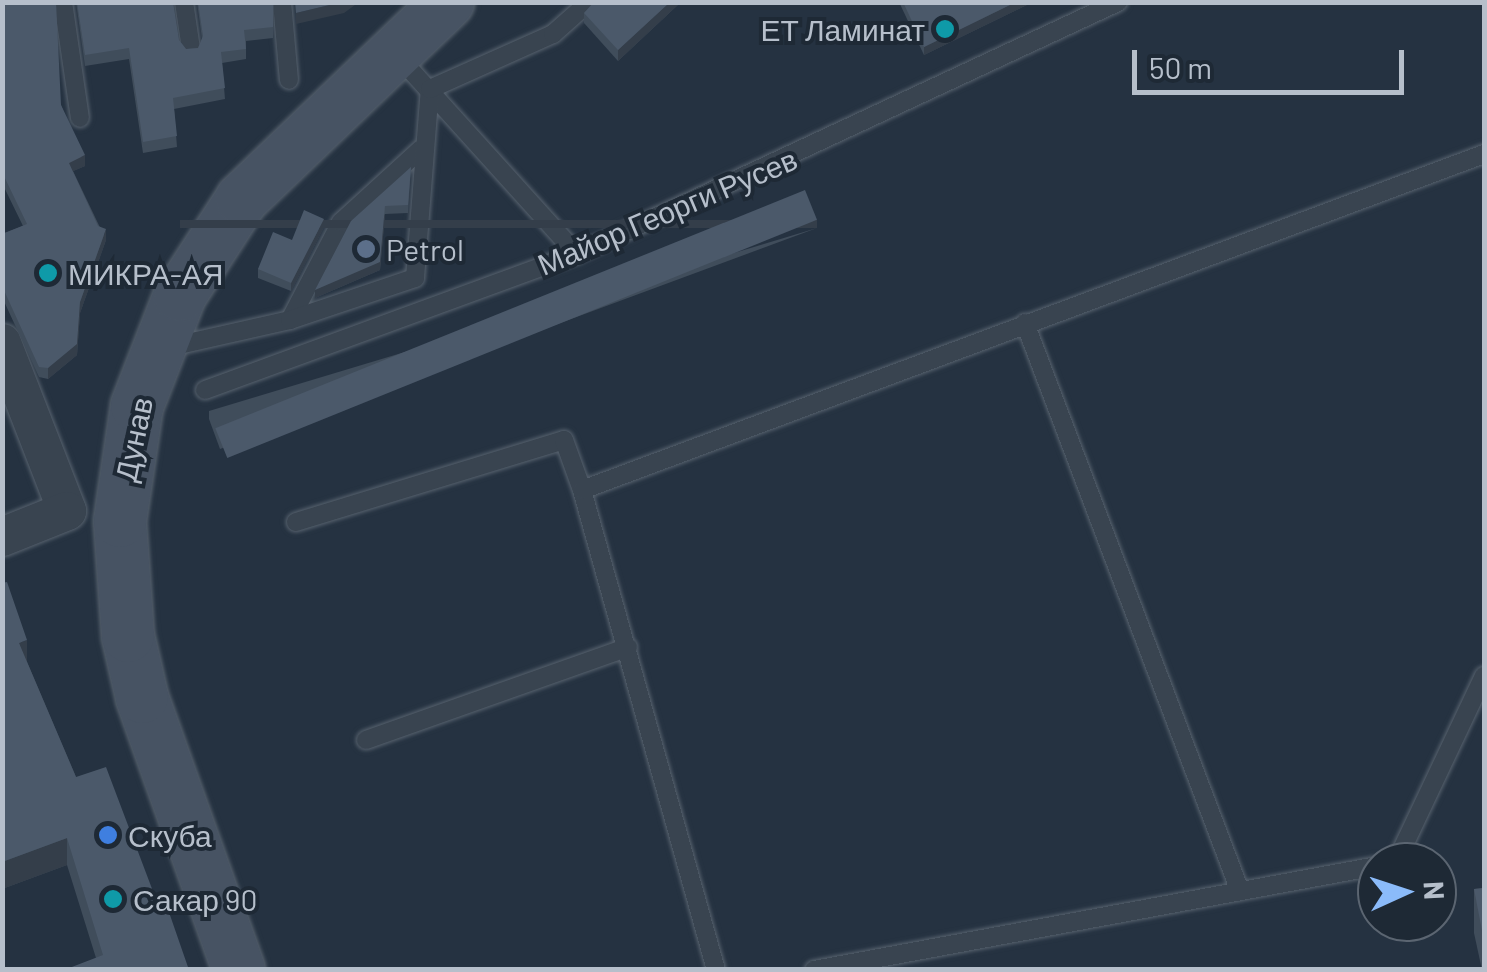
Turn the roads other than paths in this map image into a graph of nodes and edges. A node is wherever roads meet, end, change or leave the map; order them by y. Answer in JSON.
{"nodes":[{"id":1,"x":64,"y":2,"type":"edge"},
{"id":2,"x":184,"y":2,"type":"edge"},
{"id":3,"x":282,"y":2,"type":"edge"},
{"id":4,"x":448,"y":2,"type":"edge"},
{"id":5,"x":589,"y":2,"type":"edge"},
{"id":6,"x":1118,"y":2,"type":"edge"},
{"id":7,"x":1082,"y":10,"type":"edge"},
{"id":8,"x":190,"y":48,"type":"edge"},
{"id":9,"x":394,"y":52,"type":"junction"},
{"id":10,"x":289,"y":80,"type":"dead end"},
{"id":11,"x":430,"y":89,"type":"junction"},
{"id":12,"x":80,"y":118,"type":"dead end"},
{"id":13,"x":421,"y":149,"type":"junction"},
{"id":14,"x":1484,"y":154,"type":"edge"},
{"id":15,"x":577,"y":254,"type":"junction"},
{"id":16,"x":290,"y":320,"type":"junction"},
{"id":17,"x":1025,"y":323,"type":"junction"},
{"id":18,"x":2,"y":343,"type":"edge"},
{"id":19,"x":155,"y":350,"type":"junction"},
{"id":20,"x":205,"y":390,"type":"dead end"},
{"id":21,"x":582,"y":490,"type":"junction"},
{"id":22,"x":296,"y":522,"type":"dead end"},
{"id":23,"x":2,"y":538,"type":"edge"},
{"id":24,"x":628,"y":647,"type":"junction"},
{"id":25,"x":1484,"y":676,"type":"edge"},
{"id":26,"x":366,"y":740,"type":"dead end"},
{"id":27,"x":1405,"y":842,"type":"edge"},
{"id":28,"x":1357,"y":870,"type":"edge"},
{"id":29,"x":1240,"y":891,"type":"junction"},
{"id":30,"x":239,"y":970,"type":"edge"},
{"id":31,"x":716,"y":970,"type":"edge"},
{"id":32,"x":814,"y":970,"type":"edge"}],
"edges":[{"from":1,"to":12,"type":"lane"},
{"from":2,"to":8,"type":"lane"},
{"from":3,"to":10,"type":"lane"},
{"from":4,"to":9,"type":"main road","name":"Дунав"},
{"from":5,"to":11,"type":"lane"},
{"from":6,"to":7,"type":"lane","name":"Майор Георги Русев"},
{"from":7,"to":15,"type":"lane","name":"Майор Георги Русев"},
{"from":9,"to":11,"type":"lane"},
{"from":9,"to":19,"type":"main road","name":"Дунав"},
{"from":11,"to":13,"type":"lane"},
{"from":11,"to":15,"type":"lane"},
{"from":13,"to":16,"type":"lane"},
{"from":13,"to":16,"type":"lane"},
{"from":14,"to":17,"type":"lane"},
{"from":15,"to":20,"type":"lane","name":"Майор Георги Русев"},
{"from":16,"to":19,"type":"lane"},
{"from":17,"to":21,"type":"lane"},
{"from":17,"to":29,"type":"lane"},
{"from":18,"to":23,"type":"street"},
{"from":19,"to":30,"type":"main road","name":"Дунав"},
{"from":21,"to":22,"type":"lane"},
{"from":21,"to":24,"type":"lane"},
{"from":24,"to":26,"type":"lane"},
{"from":24,"to":31,"type":"lane"},
{"from":25,"to":27,"type":"lane"},
{"from":28,"to":29,"type":"lane"},
{"from":29,"to":32,"type":"lane"}]}
